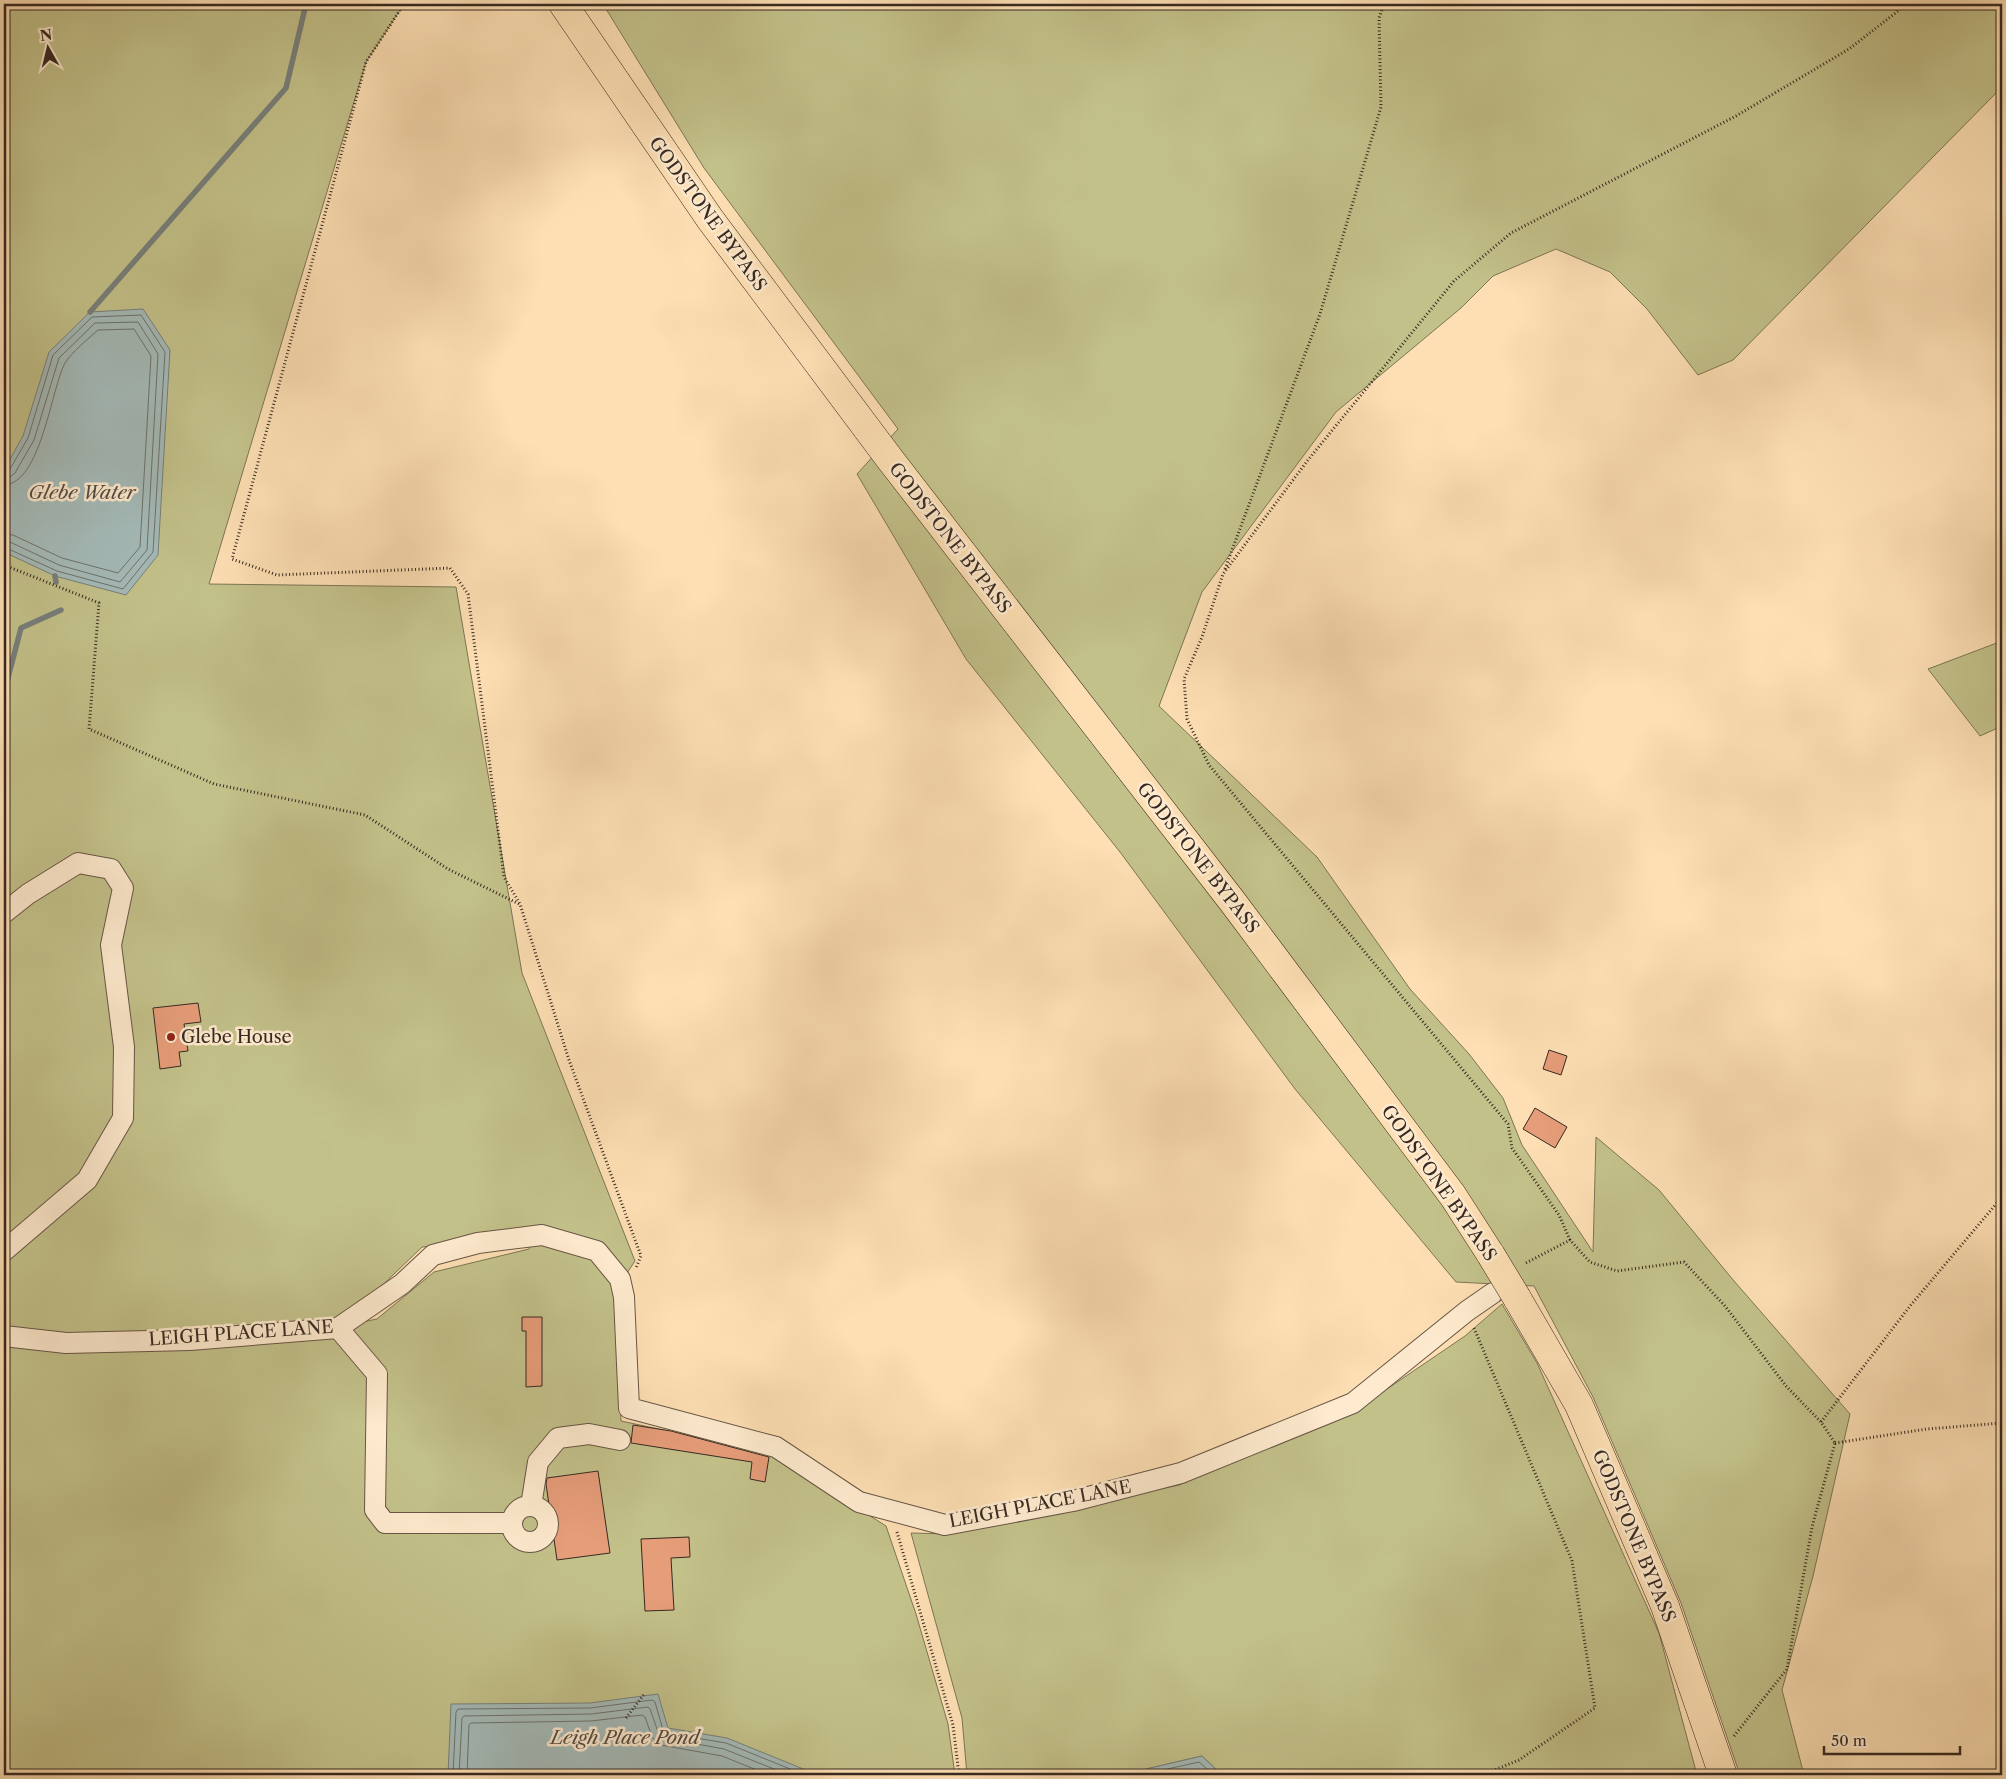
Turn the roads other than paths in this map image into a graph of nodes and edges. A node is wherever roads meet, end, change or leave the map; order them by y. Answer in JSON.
{"nodes":[{"id":1,"x":563,"y":4,"type":"edge"},
{"id":2,"x":4,"y":913,"type":"edge"},
{"id":3,"x":4,"y":1251,"type":"edge"},
{"id":4,"x":1505,"y":1296,"type":"junction"},
{"id":5,"x":338,"y":1328,"type":"junction"},
{"id":6,"x":4,"y":1336,"type":"edge"},
{"id":7,"x":620,"y":1440,"type":"dead end"},
{"id":8,"x":531,"y":1506,"type":"junction"},
{"id":9,"x":512,"y":1522,"type":"junction"},
{"id":10,"x":1720,"y":1766,"type":"edge"}],
"edges":[{"from":1,"to":4,"type":"highway","name":"GODSTONE BYPASS","bridge":true},
{"from":2,"to":3,"type":"lane"},
{"from":4,"to":5,"type":"lane","name":"LEIGH PLACE LANE"},
{"from":4,"to":10,"type":"highway","name":"GODSTONE BYPASS"},
{"from":5,"to":6,"type":"lane","name":"LEIGH PLACE LANE"},
{"from":5,"to":9,"type":"lane"},
{"from":7,"to":8,"type":"lane"},
{"from":8,"to":9,"type":"lane"},
{"from":8,"to":9,"type":"lane"}]}
